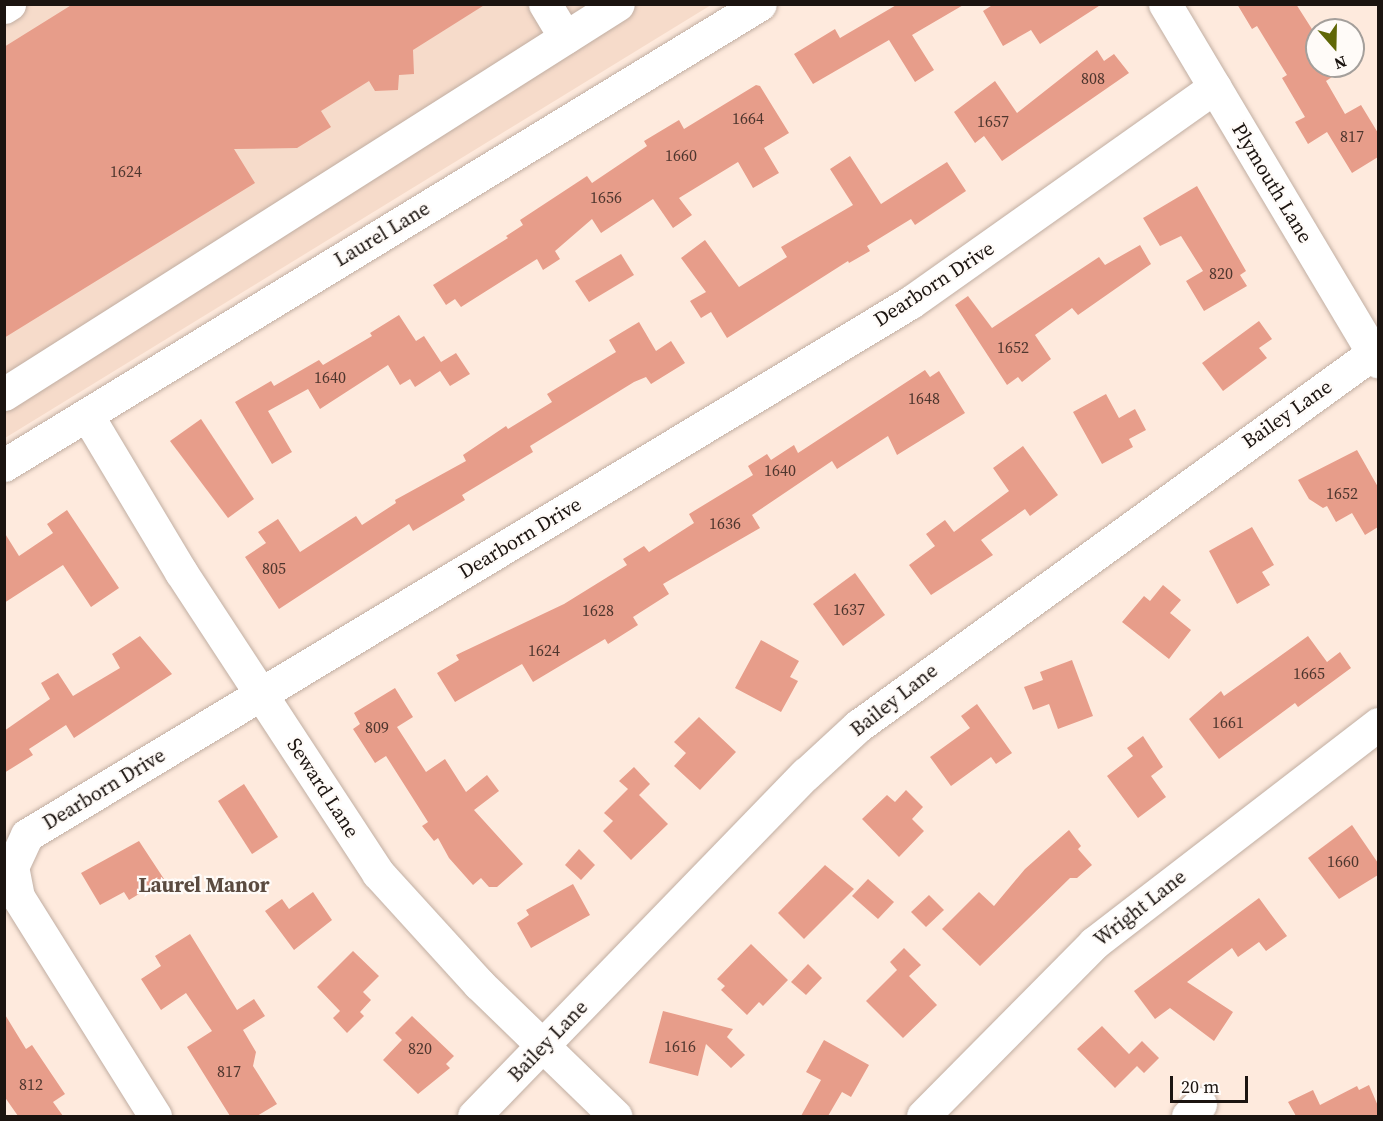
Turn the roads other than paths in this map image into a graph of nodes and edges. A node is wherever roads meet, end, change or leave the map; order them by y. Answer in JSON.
{"nodes":[{"id":1,"x":9,"y":4,"type":"edge"},
{"id":2,"x":545,"y":4,"type":"edge"},
{"id":3,"x":618,"y":4,"type":"edge"},
{"id":4,"x":760,"y":4,"type":"edge"},
{"id":5,"x":1165,"y":4,"type":"edge"},
{"id":6,"x":4,"y":7,"type":"edge"},
{"id":7,"x":565,"y":38,"type":"junction"},
{"id":8,"x":1215,"y":87,"type":"junction"},
{"id":9,"x":1376,"y":357,"type":"edge"},
{"id":10,"x":4,"y":394,"type":"edge"},
{"id":11,"x":87,"y":415,"type":"junction"},
{"id":12,"x":4,"y":465,"type":"edge"},
{"id":13,"x":261,"y":694,"type":"junction"},
{"id":14,"x":1378,"y":724,"type":"edge"},
{"id":15,"x":543,"y":1046,"type":"junction"},
{"id":16,"x":155,"y":1116,"type":"edge"},
{"id":17,"x":474,"y":1116,"type":"edge"},
{"id":18,"x":615,"y":1116,"type":"edge"},
{"id":19,"x":923,"y":1116,"type":"edge"}],
"edges":[{"from":1,"to":6,"type":"street"},
{"from":2,"to":7,"type":"street"},
{"from":3,"to":7,"type":"street"},
{"from":4,"to":11,"type":"street","name":"Laurel Lane"},
{"from":5,"to":8,"type":"street","name":"Plymouth Lane"},
{"from":7,"to":10,"type":"street"},
{"from":8,"to":9,"type":"street","name":"Plymouth Lane"},
{"from":8,"to":13,"type":"street","name":"Dearborn Drive"},
{"from":9,"to":15,"type":"street","name":"Bailey Lane"},
{"from":11,"to":12,"type":"street","name":"Laurel Lane"},
{"from":11,"to":13,"type":"street","name":"Seward Lane"},
{"from":13,"to":15,"type":"street","name":"Seward Lane"},
{"from":13,"to":16,"type":"street","name":"Dearborn Drive"},
{"from":14,"to":19,"type":"street","name":"Wright Lane"},
{"from":15,"to":17,"type":"street","name":"Bailey Lane"},
{"from":15,"to":18,"type":"street","name":"Seward Lane"}]}
